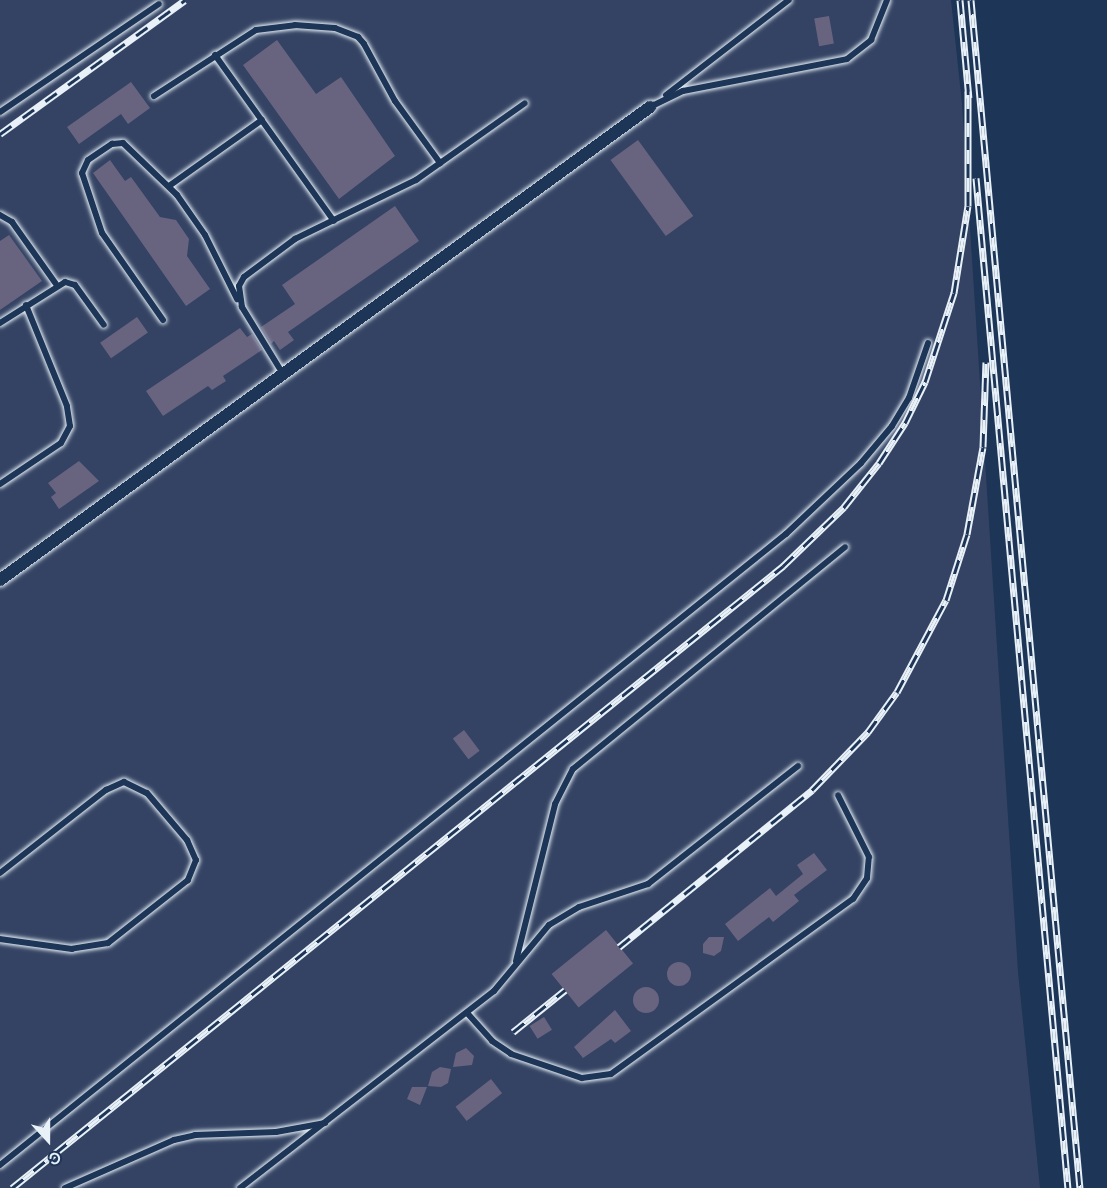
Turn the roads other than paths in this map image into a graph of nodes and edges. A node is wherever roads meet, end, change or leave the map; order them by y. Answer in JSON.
{"nodes":[{"id":1,"x":789,"y":0,"type":"edge"},
{"id":2,"x":887,"y":0,"type":"edge"},
{"id":3,"x":159,"y":4,"type":"dead end"},
{"id":4,"x":215,"y":55,"type":"junction"},
{"id":5,"x":154,"y":96,"type":"dead end"},
{"id":6,"x":525,"y":103,"type":"dead end"},
{"id":7,"x":650,"y":107,"type":"junction"},
{"id":8,"x":0,"y":112,"type":"edge"},
{"id":9,"x":262,"y":120,"type":"junction"},
{"id":10,"x":440,"y":163,"type":"junction"},
{"id":11,"x":169,"y":186,"type":"junction"},
{"id":12,"x":0,"y":215,"type":"edge"},
{"id":13,"x":334,"y":221,"type":"junction"},
{"id":14,"x":56,"y":284,"type":"junction"},
{"id":15,"x":26,"y":305,"type":"junction"},
{"id":16,"x":242,"y":307,"type":"junction"},
{"id":17,"x":163,"y":320,"type":"dead end"},
{"id":18,"x":0,"y":323,"type":"edge"},
{"id":19,"x":104,"y":325,"type":"dead end"},
{"id":20,"x":928,"y":344,"type":"dead end"},
{"id":21,"x":283,"y":374,"type":"junction"},
{"id":22,"x":0,"y":484,"type":"edge"},
{"id":23,"x":845,"y":547,"type":"dead end"},
{"id":24,"x":0,"y":580,"type":"edge"},
{"id":25,"x":798,"y":766,"type":"dead end"},
{"id":26,"x":838,"y":795,"type":"dead end"},
{"id":27,"x":0,"y":873,"type":"edge"},
{"id":28,"x":0,"y":939,"type":"edge"},
{"id":29,"x":516,"y":964,"type":"junction"},
{"id":30,"x":468,"y":1014,"type":"junction"},
{"id":31,"x":328,"y":1122,"type":"junction"},
{"id":32,"x":0,"y":1165,"type":"edge"},
{"id":33,"x":65,"y":1188,"type":"edge"},
{"id":34,"x":240,"y":1188,"type":"edge"}],
"edges":[{"from":1,"to":7,"type":"lane"},
{"from":2,"to":7,"type":"lane"},
{"from":3,"to":8,"type":"lane"},
{"from":4,"to":5,"type":"lane"},
{"from":4,"to":9,"type":"lane"},
{"from":4,"to":10,"type":"lane"},
{"from":6,"to":10,"type":"lane"},
{"from":7,"to":21,"type":"street"},
{"from":9,"to":11,"type":"lane"},
{"from":9,"to":13,"type":"lane"},
{"from":10,"to":13,"type":"lane"},
{"from":11,"to":16,"type":"lane"},
{"from":11,"to":17,"type":"lane"},
{"from":12,"to":14,"type":"lane"},
{"from":13,"to":16,"type":"lane"},
{"from":14,"to":15,"type":"lane"},
{"from":14,"to":19,"type":"lane"},
{"from":15,"to":18,"type":"lane"},
{"from":15,"to":22,"type":"lane"},
{"from":16,"to":21,"type":"lane"},
{"from":20,"to":32,"type":"lane"},
{"from":21,"to":24,"type":"street"},
{"from":23,"to":29,"type":"lane"},
{"from":25,"to":29,"type":"lane"},
{"from":26,"to":30,"type":"lane"},
{"from":27,"to":28,"type":"lane"},
{"from":29,"to":30,"type":"lane"},
{"from":30,"to":31,"type":"lane"},
{"from":31,"to":33,"type":"lane"},
{"from":31,"to":34,"type":"lane"}]}
